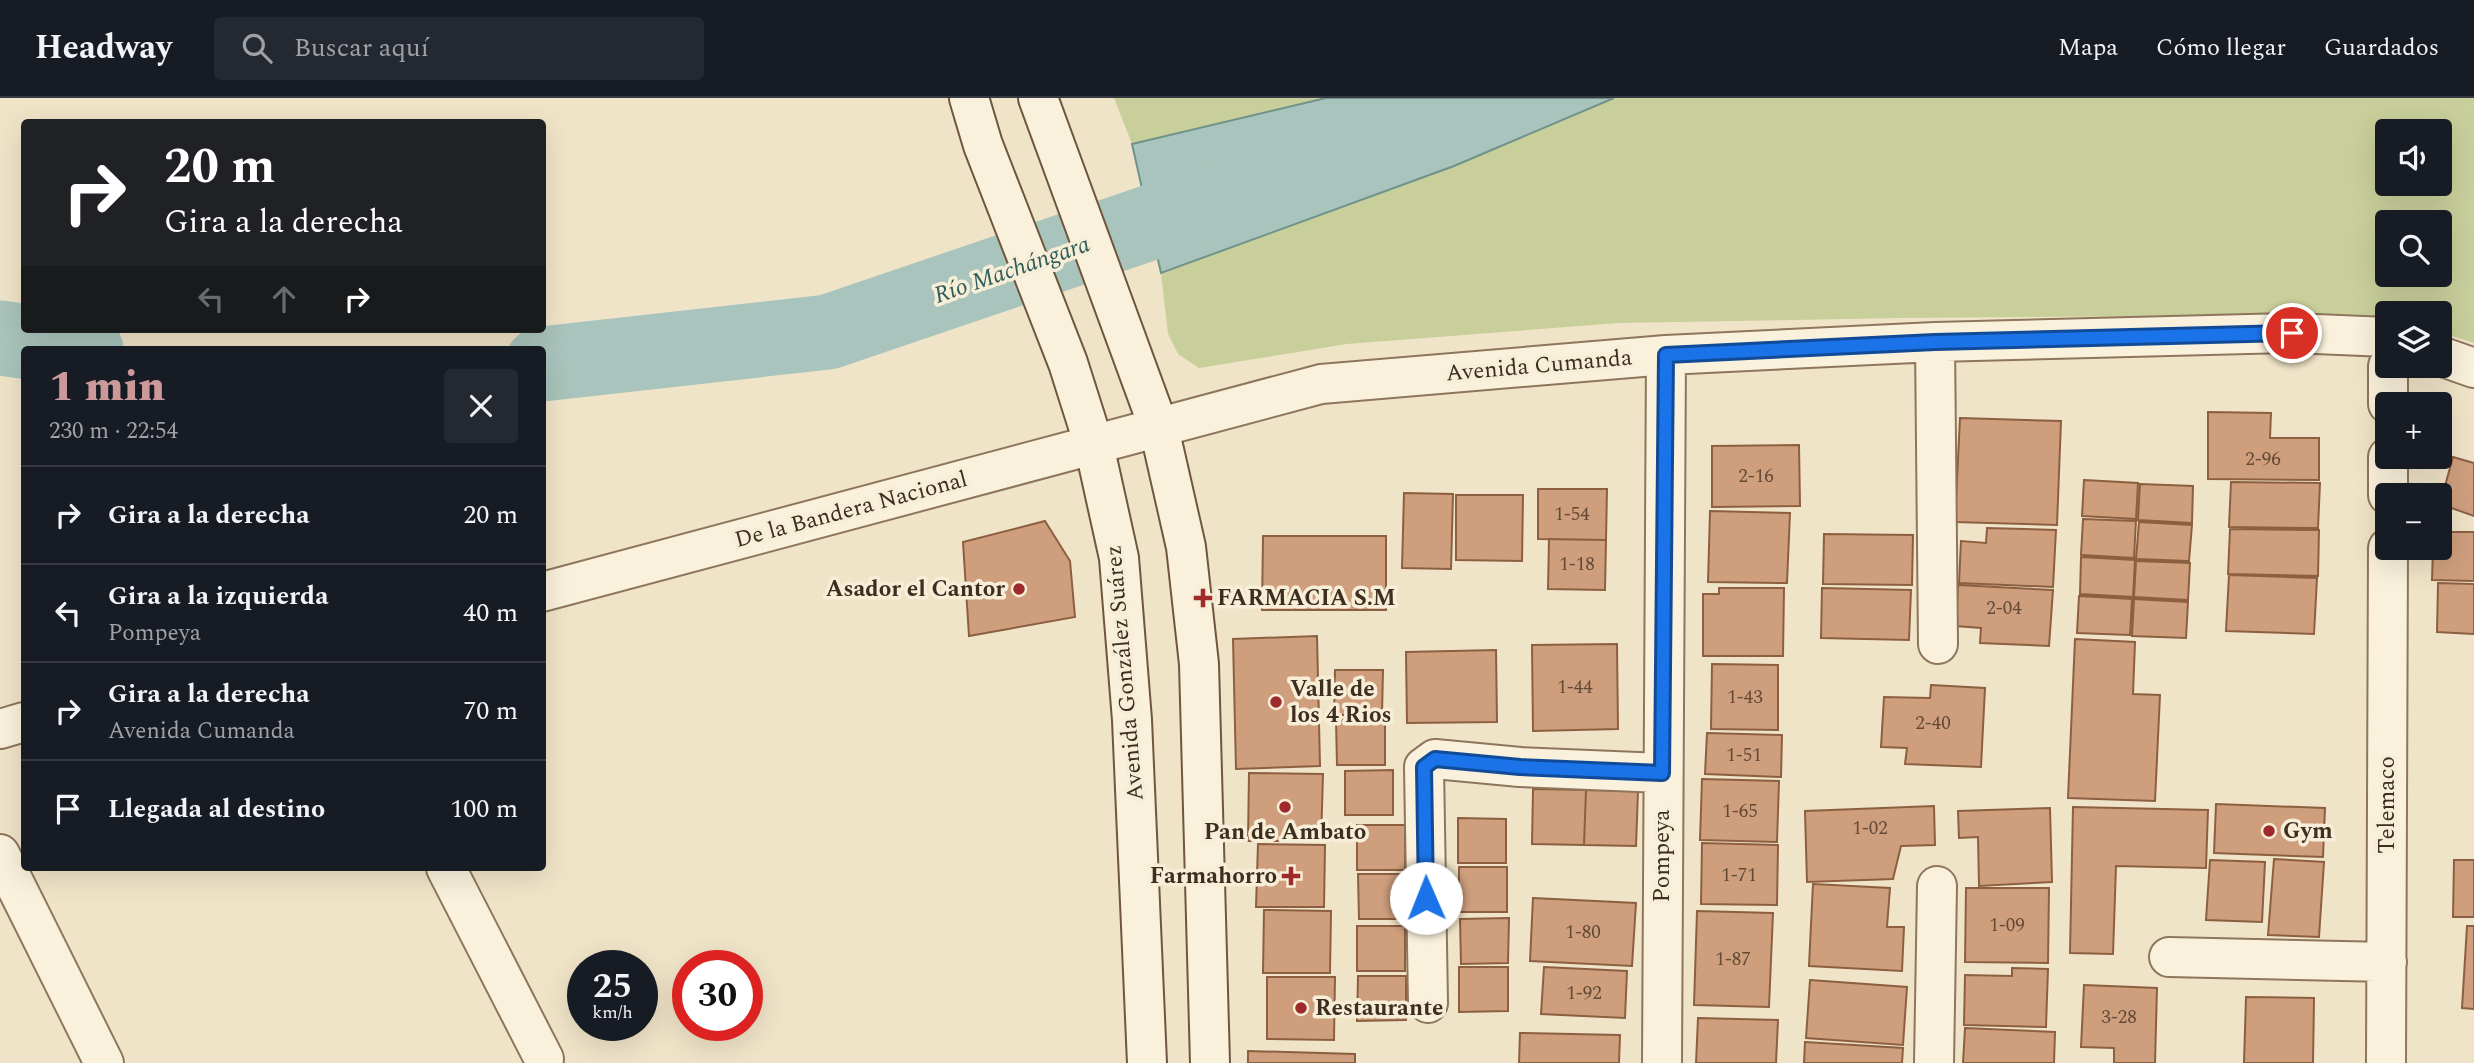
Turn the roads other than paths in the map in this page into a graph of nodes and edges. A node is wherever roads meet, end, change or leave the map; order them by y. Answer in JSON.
{"nodes":[{"id":1,"x":969,"y":98,"type":"edge"},
{"id":2,"x":1042,"y":110,"type":"edge"},
{"id":3,"x":2375,"y":336,"type":"edge"},
{"id":4,"x":1935,"y":342,"type":"junction"},
{"id":5,"x":1666,"y":355,"type":"junction"},
{"id":6,"x":2452,"y":360,"type":"edge"},
{"id":7,"x":2474,"y":368,"type":"edge"},
{"id":8,"x":1159,"y":428,"type":"junction"},
{"id":9,"x":1094,"y":445,"type":"junction"},
{"id":10,"x":2388,"y":560,"type":"edge"},
{"id":11,"x":546,"y":591,"type":"edge"},
{"id":12,"x":1938,"y":644,"type":"dead end"},
{"id":13,"x":21,"y":723,"type":"edge"},
{"id":14,"x":0,"y":729,"type":"edge"},
{"id":15,"x":1662,"y":773,"type":"junction"},
{"id":16,"x":0,"y":854,"type":"edge"},
{"id":17,"x":448,"y":871,"type":"edge"},
{"id":18,"x":1937,"y":886,"type":"dead end"},
{"id":19,"x":2169,"y":957,"type":"dead end"},
{"id":20,"x":2387,"y":962,"type":"junction"},
{"id":21,"x":1428,"y":1003,"type":"dead end"},
{"id":22,"x":544,"y":1059,"type":"dead end"},
{"id":23,"x":104,"y":1063,"type":"edge"},
{"id":24,"x":1147,"y":1063,"type":"edge"},
{"id":25,"x":1210,"y":1063,"type":"edge"},
{"id":26,"x":1662,"y":1063,"type":"edge"},
{"id":27,"x":1934,"y":1063,"type":"edge"},
{"id":28,"x":2386,"y":1063,"type":"edge"}],
"edges":[{"from":1,"to":9,"type":"street","name":"Avenida González Suárez"},
{"from":2,"to":8,"type":"street"},
{"from":3,"to":4,"type":"street","name":"Avenida Cumanda"},
{"from":4,"to":5,"type":"street","name":"Avenida Cumanda"},
{"from":4,"to":12,"type":"street"},
{"from":5,"to":8,"type":"street","name":"Avenida Cumanda"},
{"from":5,"to":15,"type":"street","name":"Pompeya"},
{"from":6,"to":7,"type":"street"},
{"from":8,"to":9,"type":"street","name":"De la Bandera Nacional"},
{"from":8,"to":25,"type":"street"},
{"from":9,"to":11,"type":"street","name":"De la Bandera Nacional"},
{"from":9,"to":24,"type":"street","name":"Avenida González Suárez"},
{"from":10,"to":20,"type":"street","name":"Telemaco"},
{"from":13,"to":14,"type":"street"},
{"from":15,"to":21,"type":"street"},
{"from":15,"to":26,"type":"street","name":"Pompeya"},
{"from":16,"to":23,"type":"street"},
{"from":17,"to":22,"type":"street"},
{"from":18,"to":27,"type":"street"},
{"from":19,"to":20,"type":"street"},
{"from":20,"to":28,"type":"street","name":"Telemaco"}]}
